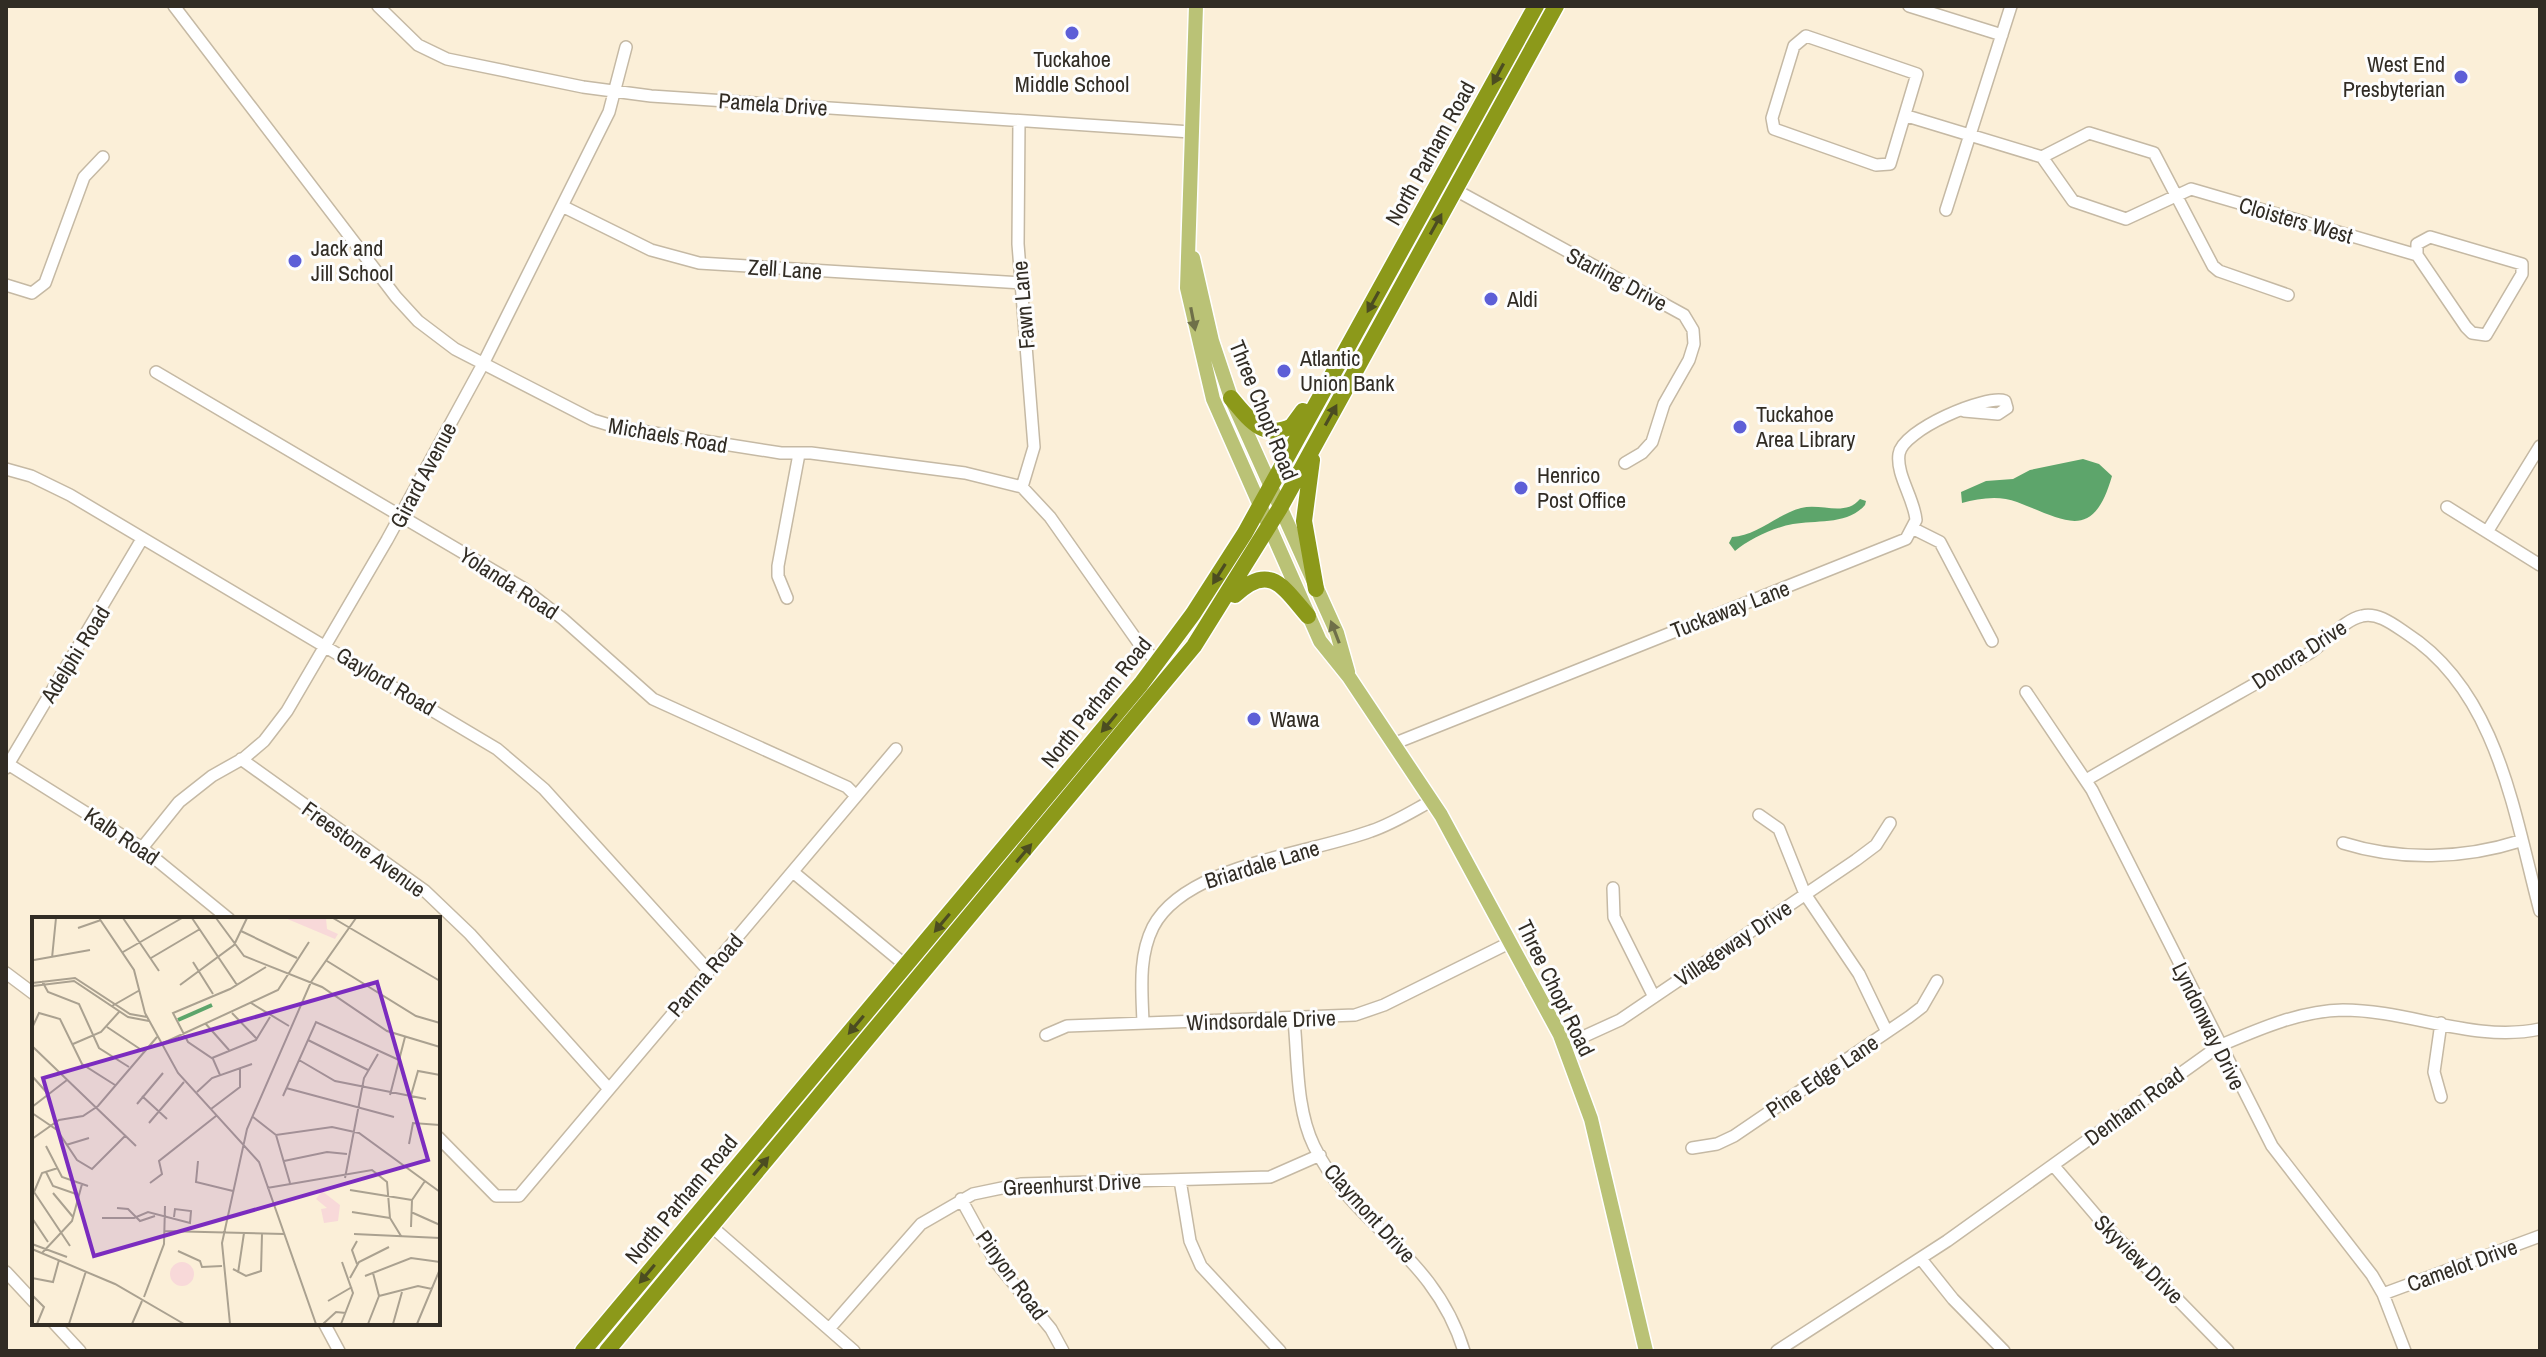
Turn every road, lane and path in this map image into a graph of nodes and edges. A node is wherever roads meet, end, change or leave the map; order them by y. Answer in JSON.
{"nodes":[{"id":1,"x":174,"y":6,"type":"edge"},
{"id":2,"x":378,"y":6,"type":"edge"},
{"id":3,"x":1196,"y":6,"type":"edge"},
{"id":4,"x":1536,"y":6,"type":"edge"},
{"id":5,"x":1556,"y":6,"type":"edge"},
{"id":6,"x":1909,"y":6,"type":"edge"},
{"id":7,"x":2011,"y":6,"type":"edge"},
{"id":8,"x":2002,"y":35,"type":"junction"},
{"id":9,"x":626,"y":47,"type":"dead end"},
{"id":10,"x":615,"y":91,"type":"junction"},
{"id":11,"x":1907,"y":116,"type":"junction"},
{"id":12,"x":1019,"y":121,"type":"junction"},
{"id":13,"x":1191,"y":132,"type":"junction"},
{"id":14,"x":1971,"y":136,"type":"junction"},
{"id":15,"x":103,"y":157,"type":"dead end"},
{"id":16,"x":2042,"y":157,"type":"junction"},
{"id":17,"x":1439,"y":181,"type":"junction"},
{"id":18,"x":1455,"y":190,"type":"junction"},
{"id":19,"x":2176,"y":194,"type":"junction"},
{"id":20,"x":562,"y":206,"type":"junction"},
{"id":21,"x":1946,"y":210,"type":"dead end"},
{"id":22,"x":1189,"y":242,"type":"junction"},
{"id":23,"x":2417,"y":255,"type":"junction"},
{"id":24,"x":1021,"y":283,"type":"junction"},
{"id":25,"x":6,"y":285,"type":"edge"},
{"id":26,"x":2288,"y":295,"type":"dead end"},
{"id":27,"x":1342,"y":358,"type":"junction"},
{"id":28,"x":483,"y":364,"type":"junction"},
{"id":29,"x":156,"y":372,"type":"dead end"},
{"id":30,"x":1231,"y":398,"type":"junction"},
{"id":31,"x":1964,"y":411,"type":"dead end"},
{"id":32,"x":1315,"y":445,"type":"junction"},
{"id":33,"x":2540,"y":446,"type":"edge"},
{"id":34,"x":799,"y":454,"type":"junction"},
{"id":35,"x":1625,"y":463,"type":"dead end"},
{"id":36,"x":2535,"y":465,"type":"edge"},
{"id":37,"x":6,"y":469,"type":"edge"},
{"id":38,"x":1022,"y":487,"type":"junction"},
{"id":39,"x":1271,"y":488,"type":"junction"},
{"id":40,"x":1259,"y":507,"type":"junction"},
{"id":41,"x":2447,"y":507,"type":"dead end"},
{"id":42,"x":1280,"y":508,"type":"junction"},
{"id":43,"x":401,"y":515,"type":"junction"},
{"id":44,"x":1269,"y":529,"type":"junction"},
{"id":45,"x":1914,"y":529,"type":"junction"},
{"id":46,"x":2487,"y":532,"type":"junction"},
{"id":47,"x":142,"y":539,"type":"junction"},
{"id":48,"x":2540,"y":565,"type":"edge"},
{"id":49,"x":1316,"y":589,"type":"junction"},
{"id":50,"x":787,"y":598,"type":"dead end"},
{"id":51,"x":1219,"y":609,"type":"junction"},
{"id":52,"x":1308,"y":616,"type":"junction"},
{"id":53,"x":1992,"y":641,"type":"dead end"},
{"id":54,"x":326,"y":645,"type":"junction"},
{"id":55,"x":1158,"y":663,"type":"junction"},
{"id":56,"x":1172,"y":675,"type":"junction"},
{"id":57,"x":1349,"y":677,"type":"junction"},
{"id":58,"x":2026,"y":692,"type":"dead end"},
{"id":59,"x":1393,"y":744,"type":"junction"},
{"id":60,"x":896,"y":749,"type":"dead end"},
{"id":61,"x":241,"y":759,"type":"junction"},
{"id":62,"x":7,"y":766,"type":"edge"},
{"id":63,"x":2086,"y":780,"type":"junction"},
{"id":64,"x":856,"y":796,"type":"junction"},
{"id":65,"x":1431,"y":801,"type":"junction"},
{"id":66,"x":1759,"y":815,"type":"dead end"},
{"id":67,"x":1890,"y":823,"type":"dead end"},
{"id":68,"x":2520,"y":841,"type":"junction"},
{"id":69,"x":2343,"y":843,"type":"dead end"},
{"id":70,"x":142,"y":848,"type":"junction"},
{"id":71,"x":793,"y":872,"type":"junction"},
{"id":72,"x":1613,"y":888,"type":"dead end"},
{"id":73,"x":1805,"y":894,"type":"junction"},
{"id":74,"x":2540,"y":911,"type":"edge"},
{"id":75,"x":227,"y":917,"type":"edge"},
{"id":76,"x":1509,"y":943,"type":"junction"},
{"id":77,"x":906,"y":965,"type":"junction"},
{"id":78,"x":708,"y":970,"type":"junction"},
{"id":79,"x":6,"y":973,"type":"edge"},
{"id":80,"x":920,"y":977,"type":"junction"},
{"id":81,"x":1937,"y":981,"type":"dead end"},
{"id":82,"x":32,"y":992,"type":"edge"},
{"id":83,"x":1654,"y":997,"type":"junction"},
{"id":84,"x":1294,"y":1020,"type":"junction"},
{"id":85,"x":1143,"y":1023,"type":"junction"},
{"id":86,"x":2441,"y":1023,"type":"junction"},
{"id":87,"x":2540,"y":1029,"type":"edge"},
{"id":88,"x":1887,"y":1032,"type":"junction"},
{"id":89,"x":1046,"y":1035,"type":"dead end"},
{"id":90,"x":1563,"y":1046,"type":"junction"},
{"id":91,"x":2219,"y":1046,"type":"junction"},
{"id":92,"x":609,"y":1089,"type":"junction"},
{"id":93,"x":2441,"y":1097,"type":"dead end"},
{"id":94,"x":440,"y":1139,"type":"edge"},
{"id":95,"x":1692,"y":1148,"type":"dead end"},
{"id":96,"x":1320,"y":1155,"type":"junction"},
{"id":97,"x":2053,"y":1165,"type":"junction"},
{"id":98,"x":1180,"y":1180,"type":"junction"},
{"id":99,"x":961,"y":1199,"type":"junction"},
{"id":100,"x":697,"y":1215,"type":"junction"},
{"id":101,"x":711,"y":1226,"type":"junction"},
{"id":102,"x":2540,"y":1236,"type":"edge"},
{"id":103,"x":1921,"y":1259,"type":"junction"},
{"id":104,"x":6,"y":1272,"type":"edge"},
{"id":105,"x":2383,"y":1294,"type":"junction"},
{"id":106,"x":32,"y":1300,"type":"edge"},
{"id":107,"x":56,"y":1325,"type":"edge"},
{"id":108,"x":325,"y":1325,"type":"edge"},
{"id":109,"x":829,"y":1329,"type":"junction"},
{"id":110,"x":1785,"y":1349,"type":"edge"},
{"id":111,"x":80,"y":1351,"type":"edge"},
{"id":112,"x":339,"y":1351,"type":"edge"},
{"id":113,"x":583,"y":1351,"type":"edge"},
{"id":114,"x":607,"y":1351,"type":"edge"},
{"id":115,"x":854,"y":1351,"type":"edge"},
{"id":116,"x":1063,"y":1351,"type":"edge"},
{"id":117,"x":1280,"y":1351,"type":"edge"},
{"id":118,"x":1464,"y":1351,"type":"edge"},
{"id":119,"x":1646,"y":1351,"type":"edge"},
{"id":120,"x":2004,"y":1351,"type":"edge"},
{"id":121,"x":2228,"y":1351,"type":"edge"},
{"id":122,"x":2405,"y":1351,"type":"edge"}],
"edges":[{"from":1,"to":28,"type":"street","name":"Michaels Road"},
{"from":2,"to":10,"type":"street","name":"Pamela Drive"},
{"from":3,"to":13,"type":"main road","name":"Three Chopt Road"},
{"from":4,"to":17,"type":"highway","name":"North Parham Road","one_way":true},
{"from":5,"to":18,"type":"highway","name":"North Parham Road"},
{"from":6,"to":8,"type":"street"},
{"from":7,"to":8,"type":"street"},
{"from":8,"to":14,"type":"street"},
{"from":9,"to":10,"type":"street","name":"Girard Avenue"},
{"from":10,"to":12,"type":"street","name":"Pamela Drive"},
{"from":10,"to":20,"type":"street","name":"Girard Avenue"},
{"from":11,"to":11,"type":"street"},
{"from":11,"to":14,"type":"street"},
{"from":12,"to":13,"type":"street","name":"Pamela Drive"},
{"from":12,"to":24,"type":"street","name":"Fawn Lane"},
{"from":13,"to":22,"type":"main road","name":"Three Chopt Road"},
{"from":14,"to":16,"type":"street"},
{"from":14,"to":21,"type":"street"},
{"from":15,"to":25,"type":"street"},
{"from":16,"to":19,"type":"street","name":"Cloisters West"},
{"from":16,"to":19,"type":"street"},
{"from":17,"to":18,"type":"street","name":"Starling Drive"},
{"from":17,"to":27,"type":"highway","name":"North Parham Road","one_way":true},
{"from":32,"to":18,"type":"highway","name":"North Parham Road","one_way":true},
{"from":18,"to":35,"type":"street","name":"Starling Drive"},
{"from":19,"to":23,"type":"street","name":"Cloisters West"},
{"from":19,"to":26,"type":"street"},
{"from":20,"to":24,"type":"street","name":"Zell Lane"},
{"from":20,"to":28,"type":"street","name":"Girard Avenue"},
{"from":22,"to":30,"type":"main road","name":"Three Chopt Road"},
{"from":22,"to":40,"type":"main road","name":"Three Chopt Road","one_way":true},
{"from":23,"to":23,"type":"street"},
{"from":24,"to":38,"type":"street","name":"Fawn Lane"},
{"from":27,"to":30,"type":"highway"},
{"from":27,"to":39,"type":"highway","name":"North Parham Road"},
{"from":28,"to":34,"type":"street","name":"Michaels Road"},
{"from":28,"to":43,"type":"street","name":"Girard Avenue"},
{"from":29,"to":43,"type":"street","name":"Yolanda Road"},
{"from":30,"to":39,"type":"main road","name":"Three Chopt Road"},
{"from":31,"to":45,"type":"street"},
{"from":32,"to":42,"type":"highway","name":"North Parham Road"},
{"from":32,"to":49,"type":"highway"},
{"from":33,"to":36,"type":"street"},
{"from":34,"to":38,"type":"street","name":"Michaels Road"},
{"from":34,"to":50,"type":"street"},
{"from":36,"to":46,"type":"street"},
{"from":37,"to":47,"type":"street","name":"Gaylord Road"},
{"from":38,"to":55,"type":"street"},
{"from":39,"to":40,"type":"highway","name":"North Parham Road"},
{"from":39,"to":42,"type":"main road","name":"Three Chopt Road"},
{"from":40,"to":44,"type":"main road","name":"Three Chopt Road"},
{"from":40,"to":55,"type":"highway","name":"North Parham Road","one_way":true},
{"from":41,"to":46,"type":"street"},
{"from":42,"to":44,"type":"highway","name":"North Parham Road"},
{"from":42,"to":49,"type":"main road","name":"Three Chopt Road"},
{"from":43,"to":54,"type":"street","name":"Girard Avenue"},
{"from":43,"to":64,"type":"street","name":"Yolanda Road"},
{"from":44,"to":51,"type":"highway","name":"North Parham Road"},
{"from":44,"to":52,"type":"main road","name":"Three Chopt Road"},
{"from":45,"to":53,"type":"street"},
{"from":45,"to":59,"type":"street","name":"Tuckaway Lane"},
{"from":46,"to":48,"type":"street"},
{"from":47,"to":54,"type":"street","name":"Gaylord Road"},
{"from":47,"to":62,"type":"street","name":"Adelphi Road"},
{"from":57,"to":49,"type":"main road","name":"Three Chopt Road","one_way":true},
{"from":51,"to":52,"type":"highway"},
{"from":51,"to":56,"type":"highway","name":"North Parham Road"},
{"from":52,"to":57,"type":"main road","name":"Three Chopt Road"},
{"from":54,"to":61,"type":"street","name":"Girard Avenue"},
{"from":54,"to":78,"type":"street","name":"Gaylord Road"},
{"from":55,"to":56,"type":"street"},
{"from":55,"to":77,"type":"highway","name":"North Parham Road","one_way":true},
{"from":80,"to":56,"type":"highway","name":"North Parham Road","one_way":true},
{"from":57,"to":59,"type":"main road","name":"Three Chopt Road"},
{"from":58,"to":63,"type":"street","name":"Lyndonway Drive"},
{"from":59,"to":65,"type":"main road","name":"Three Chopt Road"},
{"from":60,"to":64,"type":"street","name":"Parma Road"},
{"from":61,"to":70,"type":"street","name":"Girard Avenue"},
{"from":61,"to":92,"type":"street","name":"Freestone Avenue"},
{"from":62,"to":70,"type":"street","name":"Kalb Road"},
{"from":63,"to":68,"type":"street","name":"Donora Drive"},
{"from":63,"to":91,"type":"street","name":"Lyndonway Drive"},
{"from":64,"to":71,"type":"street","name":"Parma Road"},
{"from":65,"to":76,"type":"main road","name":"Three Chopt Road"},
{"from":65,"to":85,"type":"street","name":"Briardale Lane"},
{"from":66,"to":73,"type":"street"},
{"from":67,"to":73,"type":"street","name":"Villageway Drive"},
{"from":68,"to":69,"type":"street"},
{"from":68,"to":74,"type":"street","name":"Donora Drive"},
{"from":70,"to":75,"type":"street","name":"Kalb Road"},
{"from":71,"to":77,"type":"street"},
{"from":71,"to":78,"type":"street","name":"Parma Road"},
{"from":72,"to":83,"type":"street"},
{"from":73,"to":83,"type":"street","name":"Villageway Drive"},
{"from":73,"to":88,"type":"street"},
{"from":76,"to":84,"type":"street","name":"Windsordale Drive"},
{"from":76,"to":90,"type":"main road","name":"Three Chopt Road"},
{"from":77,"to":80,"type":"street"},
{"from":77,"to":100,"type":"highway","name":"North Parham Road","one_way":true},
{"from":78,"to":92,"type":"street","name":"Parma Road"},
{"from":79,"to":82,"type":"street"},
{"from":101,"to":80,"type":"highway","name":"North Parham Road","one_way":true},
{"from":81,"to":88,"type":"street","name":"Pine Edge Lane"},
{"from":83,"to":90,"type":"street","name":"Villageway Drive"},
{"from":84,"to":85,"type":"street","name":"Windsordale Drive"},
{"from":84,"to":96,"type":"street","name":"Claymont Drive"},
{"from":85,"to":89,"type":"street","name":"Windsordale Drive"},
{"from":86,"to":87,"type":"street","name":"Denham Road"},
{"from":86,"to":91,"type":"street","name":"Denham Road"},
{"from":86,"to":93,"type":"street"},
{"from":88,"to":95,"type":"street","name":"Pine Edge Lane"},
{"from":90,"to":119,"type":"main road","name":"Three Chopt Road"},
{"from":91,"to":97,"type":"street","name":"Denham Road"},
{"from":91,"to":105,"type":"street","name":"Lyndonway Drive"},
{"from":92,"to":94,"type":"street","name":"Parma Road"},
{"from":96,"to":98,"type":"street","name":"Greenhurst Drive"},
{"from":96,"to":118,"type":"street","name":"Claymont Drive"},
{"from":97,"to":103,"type":"street","name":"Denham Road"},
{"from":97,"to":121,"type":"street","name":"Skyview Drive"},
{"from":98,"to":99,"type":"street","name":"Greenhurst Drive"},
{"from":98,"to":117,"type":"street"},
{"from":99,"to":109,"type":"street","name":"Greenhurst Drive"},
{"from":99,"to":116,"type":"street","name":"Pinyon Road"},
{"from":100,"to":101,"type":"highway"},
{"from":100,"to":113,"type":"highway","name":"North Parham Road","one_way":true},
{"from":101,"to":109,"type":"street"},
{"from":101,"to":114,"type":"highway","name":"North Parham Road"},
{"from":102,"to":105,"type":"street","name":"Camelot Drive"},
{"from":103,"to":110,"type":"street","name":"Denham Road"},
{"from":103,"to":120,"type":"street"},
{"from":104,"to":106,"type":"street"},
{"from":105,"to":122,"type":"street","name":"Lyndonway Drive"},
{"from":107,"to":111,"type":"street"},
{"from":108,"to":112,"type":"street"},
{"from":109,"to":115,"type":"street"}]}
